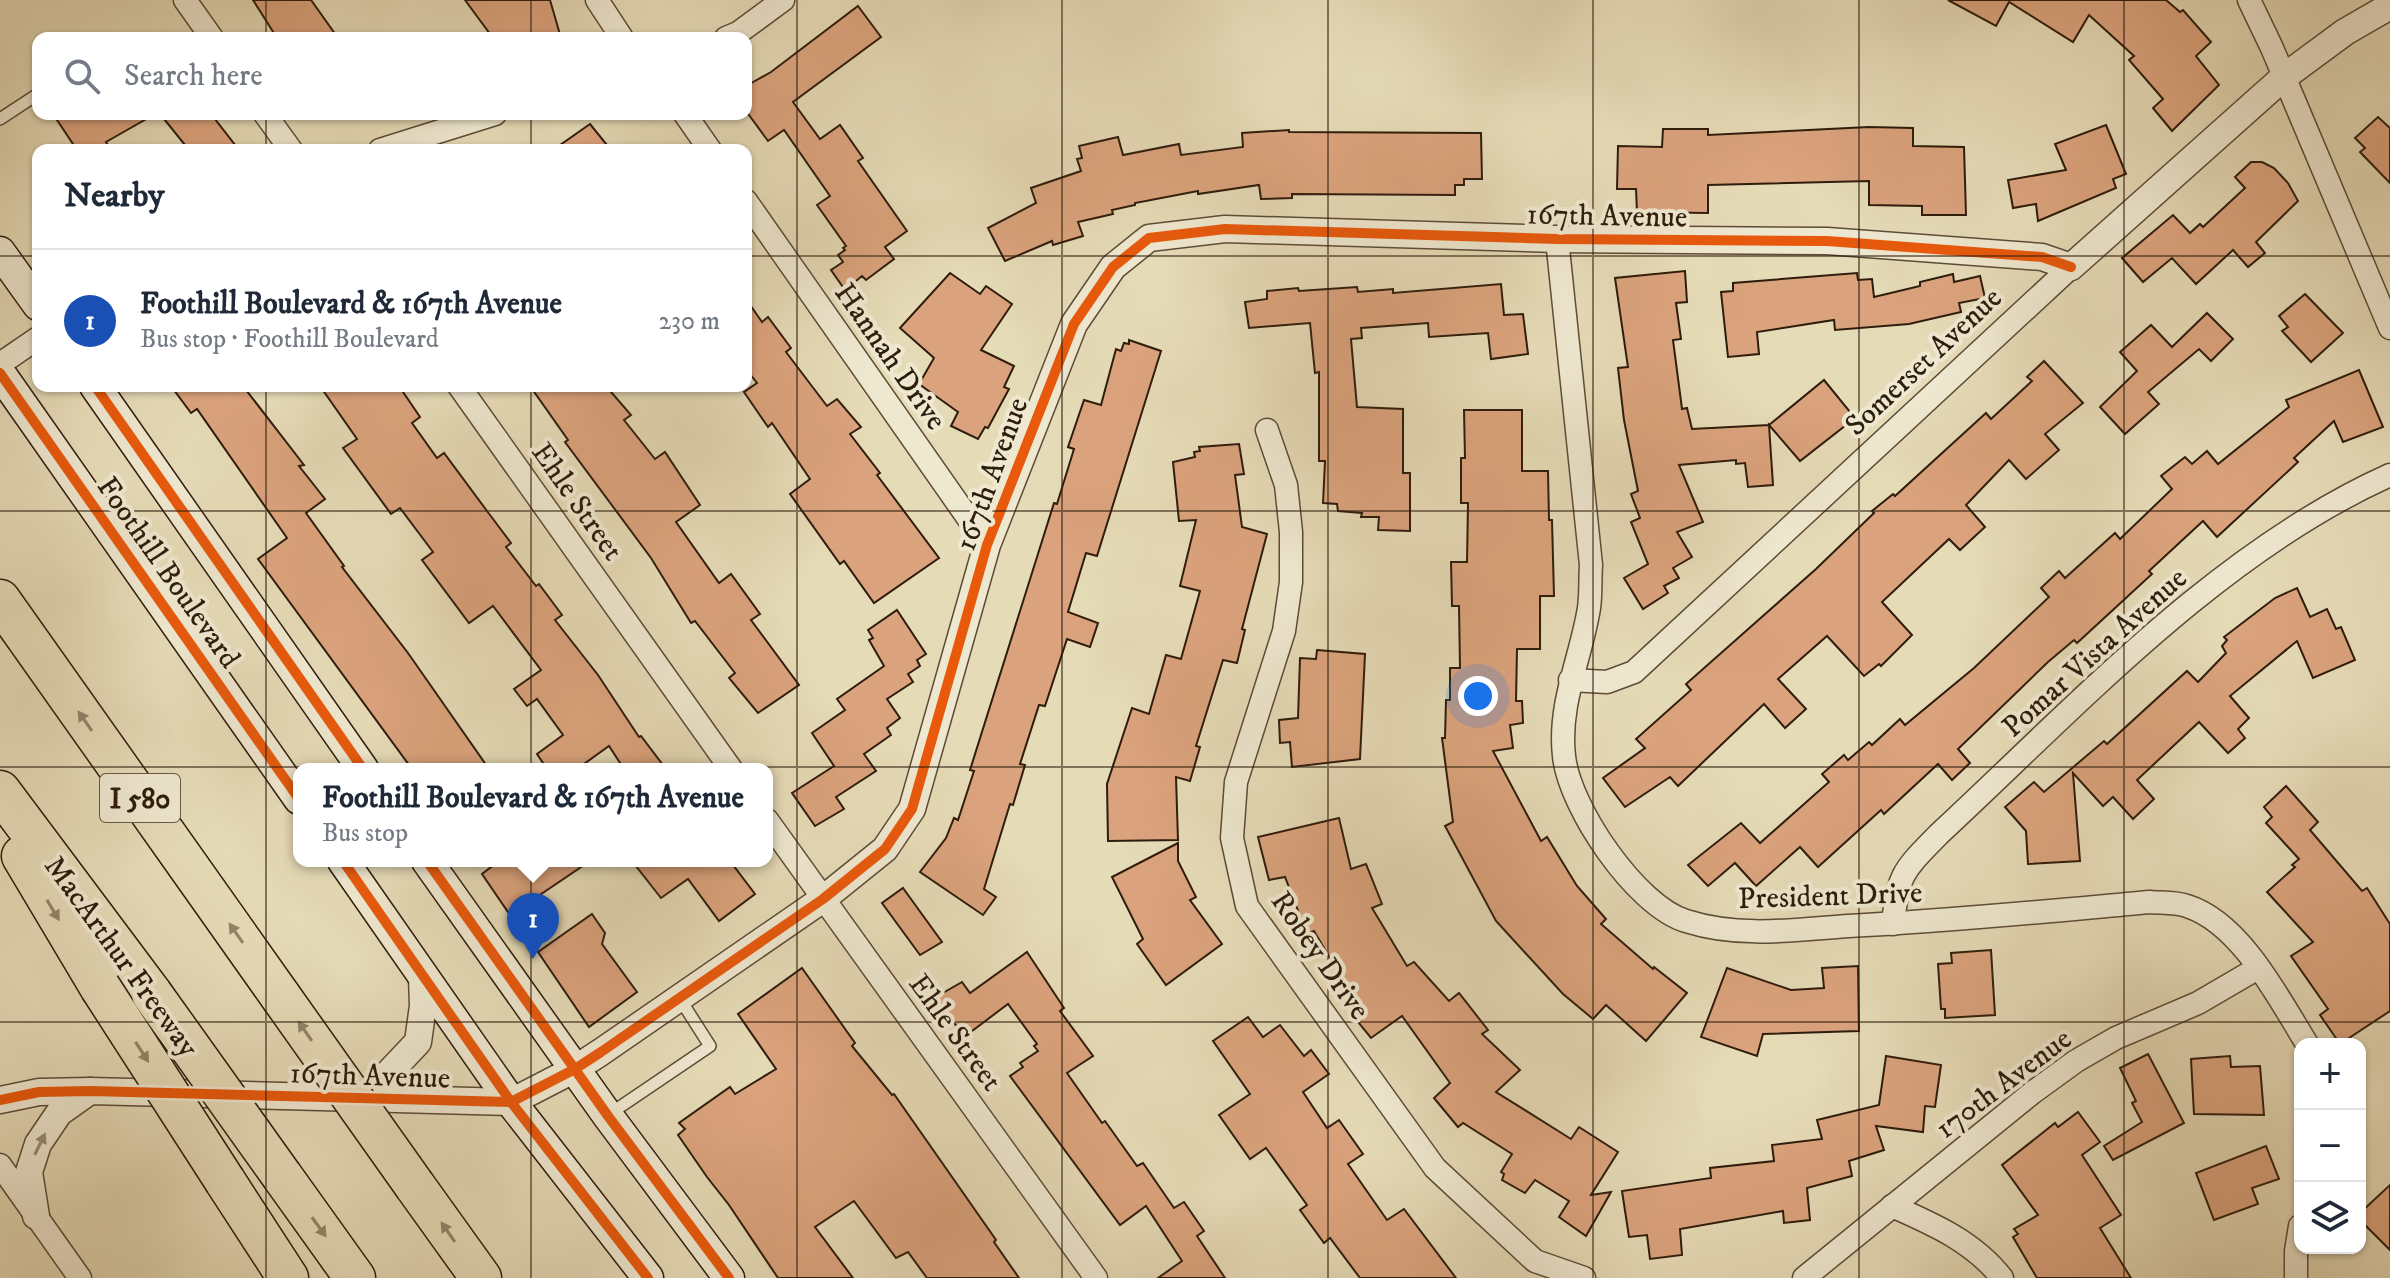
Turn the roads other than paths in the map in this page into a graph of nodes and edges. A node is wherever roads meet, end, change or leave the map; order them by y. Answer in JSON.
{"nodes":[{"id":1,"x":185,"y":0,"type":"edge"},
{"id":2,"x":597,"y":0,"type":"edge"},
{"id":3,"x":783,"y":0,"type":"edge"},
{"id":4,"x":2249,"y":0,"type":"edge"},
{"id":5,"x":2390,"y":6,"type":"edge"},
{"id":6,"x":208,"y":32,"type":"edge"},
{"id":7,"x":618,"y":32,"type":"edge"},
{"id":8,"x":739,"y":32,"type":"edge"},
{"id":9,"x":2284,"y":77,"type":"junction"},
{"id":10,"x":32,"y":98,"type":"edge"},
{"id":11,"x":0,"y":119,"type":"edge"},
{"id":12,"x":269,"y":120,"type":"edge"},
{"id":13,"x":476,"y":120,"type":"edge"},
{"id":14,"x":689,"y":120,"type":"edge"},
{"id":15,"x":287,"y":144,"type":"edge"},
{"id":16,"x":399,"y":144,"type":"edge"},
{"id":17,"x":706,"y":144,"type":"edge"},
{"id":18,"x":752,"y":210,"type":"edge"},
{"id":19,"x":1557,"y":239,"type":"junction"},
{"id":20,"x":0,"y":252,"type":"edge"},
{"id":21,"x":2071,"y":267,"type":"junction"},
{"id":22,"x":32,"y":297,"type":"edge"},
{"id":23,"x":2390,"y":328,"type":"edge"},
{"id":24,"x":32,"y":342,"type":"edge"},
{"id":25,"x":0,"y":364,"type":"edge"},
{"id":26,"x":0,"y":373,"type":"edge"},
{"id":27,"x":99,"y":392,"type":"edge"},
{"id":28,"x":463,"y":392,"type":"edge"},
{"id":29,"x":1267,"y":430,"type":"dead end"},
{"id":30,"x":2390,"y":475,"type":"edge"},
{"id":31,"x":987,"y":545,"type":"junction"},
{"id":32,"x":0,"y":600,"type":"edge"},
{"id":33,"x":1570,"y":680,"type":"junction"},
{"id":34,"x":359,"y":763,"type":"edge"},
{"id":35,"x":727,"y":763,"type":"edge"},
{"id":36,"x":293,"y":790,"type":"edge"},
{"id":37,"x":0,"y":791,"type":"edge"},
{"id":38,"x":0,"y":818,"type":"edge"},
{"id":39,"x":773,"y":828,"type":"edge"},
{"id":40,"x":347,"y":867,"type":"edge"},
{"id":41,"x":431,"y":867,"type":"edge"},
{"id":42,"x":823,"y":899,"type":"junction"},
{"id":43,"x":1893,"y":924,"type":"junction"},
{"id":44,"x":2258,"y":968,"type":"junction"},
{"id":45,"x":422,"y":977,"type":"junction"},
{"id":46,"x":678,"y":996,"type":"junction"},
{"id":47,"x":2303,"y":1038,"type":"edge"},
{"id":48,"x":575,"y":1069,"type":"junction"},
{"id":49,"x":90,"y":1091,"type":"junction"},
{"id":50,"x":365,"y":1098,"type":"junction"},
{"id":51,"x":0,"y":1100,"type":"edge"},
{"id":52,"x":511,"y":1102,"type":"junction"},
{"id":53,"x":608,"y":1116,"type":"junction"},
{"id":54,"x":0,"y":1165,"type":"edge"},
{"id":55,"x":1892,"y":1206,"type":"junction"},
{"id":56,"x":36,"y":1216,"type":"junction"},
{"id":57,"x":2296,"y":1254,"type":"edge"},
{"id":58,"x":80,"y":1278,"type":"edge"},
{"id":59,"x":288,"y":1278,"type":"edge"},
{"id":60,"x":355,"y":1278,"type":"edge"},
{"id":61,"x":481,"y":1278,"type":"edge"},
{"id":62,"x":648,"y":1278,"type":"edge"},
{"id":63,"x":729,"y":1278,"type":"edge"},
{"id":64,"x":1096,"y":1278,"type":"edge"},
{"id":65,"x":1584,"y":1278,"type":"edge"},
{"id":66,"x":1804,"y":1278,"type":"edge"},
{"id":67,"x":2002,"y":1278,"type":"edge"},
{"id":68,"x":2296,"y":1278,"type":"edge"}],
"edges":[{"from":1,"to":6,"type":"street"},
{"from":2,"to":7,"type":"street"},
{"from":3,"to":8,"type":"street"},
{"from":4,"to":9,"type":"street"},
{"from":5,"to":9,"type":"street","name":"Somerset Avenue"},
{"from":9,"to":21,"type":"street","name":"Somerset Avenue"},
{"from":9,"to":23,"type":"street"},
{"from":10,"to":11,"type":"lane"},
{"from":12,"to":15,"type":"street"},
{"from":13,"to":16,"type":"street"},
{"from":14,"to":17,"type":"street"},
{"from":18,"to":31,"type":"street","name":"Hannah Drive"},
{"from":19,"to":21,"type":"street","name":"167th Avenue"},
{"from":19,"to":31,"type":"street","name":"167th Avenue"},
{"from":19,"to":33,"type":"street","name":"President Drive"},
{"from":20,"to":22,"type":"main road"},
{"from":21,"to":33,"type":"street","name":"Somerset Avenue"},
{"from":24,"to":25,"type":"street"},
{"from":26,"to":36,"type":"main road","name":"Foothill Boulevard"},
{"from":27,"to":34,"type":"main road","name":"Foothill Boulevard"},
{"from":28,"to":35,"type":"street","name":"Ehle Street"},
{"from":29,"to":65,"type":"street","name":"Robey Drive"},
{"from":30,"to":43,"type":"street","name":"Pomar Vista Avenue"},
{"from":31,"to":42,"type":"street","name":"167th Avenue"},
{"from":61,"to":32,"type":"highway","number":"I 580","one_way":true,"bridge":true},
{"from":33,"to":43,"type":"street","name":"President Drive"},
{"from":37,"to":60,"type":"highway","name":"MacArthur Freeway","one_way":true,"bridge":true},
{"from":38,"to":59,"type":"highway","one_way":true,"bridge":true},
{"from":39,"to":42,"type":"street","name":"Ehle Street"},
{"from":40,"to":45,"type":"main road"},
{"from":41,"to":48,"type":"main road"},
{"from":42,"to":46,"type":"street","name":"167th Avenue"},
{"from":42,"to":64,"type":"street","name":"Ehle Street"},
{"from":43,"to":44,"type":"street","name":"President Drive"},
{"from":44,"to":47,"type":"street","name":"President Drive"},
{"from":44,"to":55,"type":"street","name":"170th Avenue"},
{"from":45,"to":50,"type":"street"},
{"from":45,"to":52,"type":"main road"},
{"from":46,"to":48,"type":"street","name":"167th Avenue"},
{"from":46,"to":53,"type":"lane"},
{"from":48,"to":52,"type":"street","name":"167th Avenue"},
{"from":48,"to":53,"type":"main road"},
{"from":49,"to":50,"type":"street","name":"167th Avenue"},
{"from":49,"to":51,"type":"street","name":"167th Avenue"},
{"from":56,"to":49,"type":"street","one_way":true},
{"from":50,"to":52,"type":"street","name":"167th Avenue"},
{"from":52,"to":62,"type":"main road"},
{"from":53,"to":63,"type":"main road"},
{"from":54,"to":56,"type":"street"},
{"from":55,"to":66,"type":"street","name":"170th Avenue"},
{"from":55,"to":67,"type":"street"},
{"from":56,"to":58,"type":"street"},
{"from":57,"to":68,"type":"street"}]}
